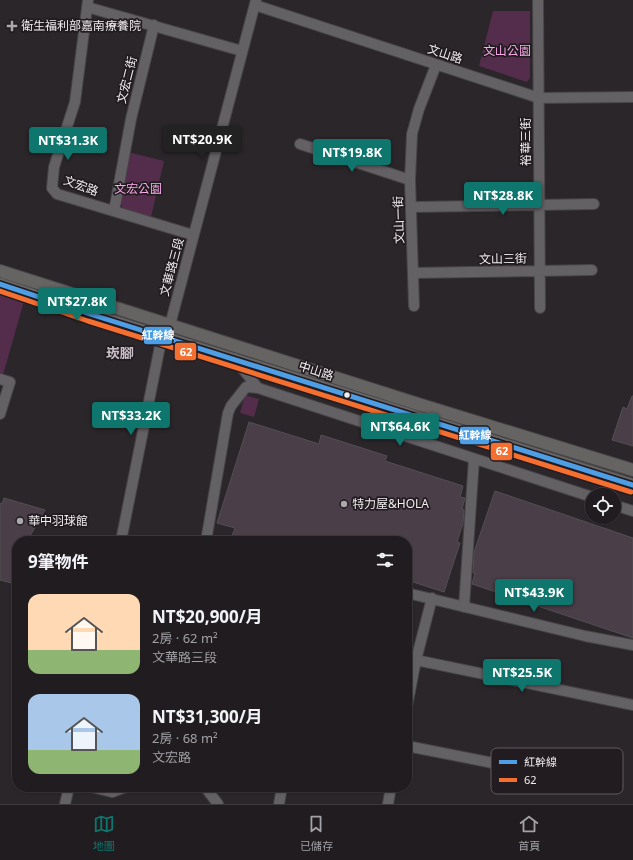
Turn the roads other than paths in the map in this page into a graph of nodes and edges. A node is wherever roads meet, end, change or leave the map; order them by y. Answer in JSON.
{"nodes":[{"id":1,"x":538,"y":0,"type":"edge"},
{"id":2,"x":255,"y":3,"type":"edge"},
{"id":3,"x":87,"y":4,"type":"edge"},
{"id":4,"x":154,"y":25,"type":"junction"},
{"id":5,"x":242,"y":51,"type":"junction"},
{"id":6,"x":436,"y":65,"type":"junction"},
{"id":7,"x":539,"y":98,"type":"junction"},
{"id":8,"x":633,"y":98,"type":"edge"},
{"id":9,"x":300,"y":144,"type":"dead end"},
{"id":10,"x":410,"y":180,"type":"junction"},
{"id":11,"x":539,"y":204,"type":"junction"},
{"id":12,"x":594,"y":204,"type":"dead end"},
{"id":13,"x":412,"y":207,"type":"junction"},
{"id":14,"x":114,"y":211,"type":"junction"},
{"id":15,"x":193,"y":235,"type":"junction"},
{"id":16,"x":592,"y":270,"type":"dead end"},
{"id":17,"x":0,"y":271,"type":"edge"},
{"id":18,"x":539,"y":271,"type":"junction"},
{"id":19,"x":413,"y":273,"type":"junction"},
{"id":20,"x":0,"y":284,"type":"edge"},
{"id":21,"x":414,"y":306,"type":"dead end"},
{"id":22,"x":540,"y":308,"type":"dead end"},
{"id":23,"x":170,"y":325,"type":"junction"},
{"id":24,"x":162,"y":336,"type":"junction"},
{"id":25,"x":234,"y":358,"type":"junction"},
{"id":26,"x":0,"y":379,"type":"edge"},
{"id":27,"x":258,"y":388,"type":"junction"},
{"id":28,"x":0,"y":414,"type":"edge"},
{"id":29,"x":474,"y":459,"type":"junction"},
{"id":30,"x":633,"y":470,"type":"edge"},
{"id":31,"x":633,"y":486,"type":"edge"},
{"id":32,"x":585,"y":495,"type":"edge"},
{"id":33,"x":621,"y":507,"type":"edge"},
{"id":34,"x":633,"y":511,"type":"edge"},
{"id":35,"x":122,"y":536,"type":"edge"},
{"id":36,"x":207,"y":536,"type":"edge"},
{"id":37,"x":412,"y":594,"type":"edge"},
{"id":38,"x":432,"y":598,"type":"junction"},
{"id":39,"x":464,"y":607,"type":"junction"},
{"id":40,"x":633,"y":645,"type":"edge"},
{"id":41,"x":416,"y":660,"type":"junction"},
{"id":42,"x":412,"y":680,"type":"edge"},
{"id":43,"x":633,"y":704,"type":"edge"},
{"id":44,"x":412,"y":747,"type":"edge"},
{"id":45,"x":491,"y":763,"type":"edge"},
{"id":46,"x":68,"y":792,"type":"edge"},
{"id":47,"x":210,"y":792,"type":"edge"},
{"id":48,"x":281,"y":792,"type":"edge"},
{"id":49,"x":390,"y":792,"type":"edge"},
{"id":50,"x":65,"y":804,"type":"edge"},
{"id":51,"x":218,"y":804,"type":"edge"},
{"id":52,"x":279,"y":804,"type":"edge"},
{"id":53,"x":388,"y":804,"type":"edge"}],
"edges":[{"from":1,"to":7,"type":"street","name":"裕華三街"},
{"from":2,"to":5,"type":"street","name":"文華路三段"},
{"from":2,"to":6,"type":"street","name":"文山路"},
{"from":3,"to":4,"type":"street"},
{"from":3,"to":14,"type":"street","name":"文宏路"},
{"from":4,"to":5,"type":"street"},
{"from":4,"to":14,"type":"street","name":"文宏二街"},
{"from":5,"to":15,"type":"street","name":"文華路三段"},
{"from":6,"to":7,"type":"street","name":"文山路"},
{"from":6,"to":10,"type":"street","name":"文山一街"},
{"from":7,"to":8,"type":"street","name":"文山路"},
{"from":7,"to":11,"type":"street","name":"裕華三街"},
{"from":9,"to":10,"type":"street"},
{"from":10,"to":13,"type":"street","name":"文山一街"},
{"from":11,"to":12,"type":"street"},
{"from":11,"to":13,"type":"street"},
{"from":11,"to":18,"type":"street","name":"裕華三街"},
{"from":13,"to":19,"type":"street","name":"文山一街"},
{"from":14,"to":15,"type":"street","name":"文宏路"},
{"from":15,"to":23,"type":"street","name":"文華路三段"},
{"from":16,"to":18,"type":"street","name":"文山三街"},
{"from":17,"to":23,"type":"main road","name":"中山路"},
{"from":18,"to":19,"type":"street","name":"文山三街"},
{"from":18,"to":22,"type":"street","name":"裕華三街"},
{"from":19,"to":21,"type":"street","name":"文山一街"},
{"from":20,"to":24,"type":"main road","name":"中山路"},
{"from":23,"to":24,"type":"street","name":"文華路三段"},
{"from":23,"to":30,"type":"main road","name":"中山路"},
{"from":24,"to":25,"type":"main road","name":"中山路"},
{"from":24,"to":35,"type":"street","name":"文華路三段"},
{"from":25,"to":27,"type":"street"},
{"from":25,"to":31,"type":"main road","name":"中山路"},
{"from":26,"to":28,"type":"street"},
{"from":27,"to":29,"type":"street"},
{"from":27,"to":36,"type":"street"},
{"from":29,"to":32,"type":"street"},
{"from":29,"to":39,"type":"street"},
{"from":33,"to":34,"type":"street"},
{"from":37,"to":38,"type":"street"},
{"from":38,"to":39,"type":"street"},
{"from":38,"to":41,"type":"street"},
{"from":39,"to":40,"type":"street"},
{"from":41,"to":42,"type":"street"},
{"from":41,"to":43,"type":"street"},
{"from":44,"to":45,"type":"street"},
{"from":46,"to":50,"type":"street"},
{"from":47,"to":51,"type":"street"},
{"from":48,"to":52,"type":"street"},
{"from":49,"to":53,"type":"street"}]}
